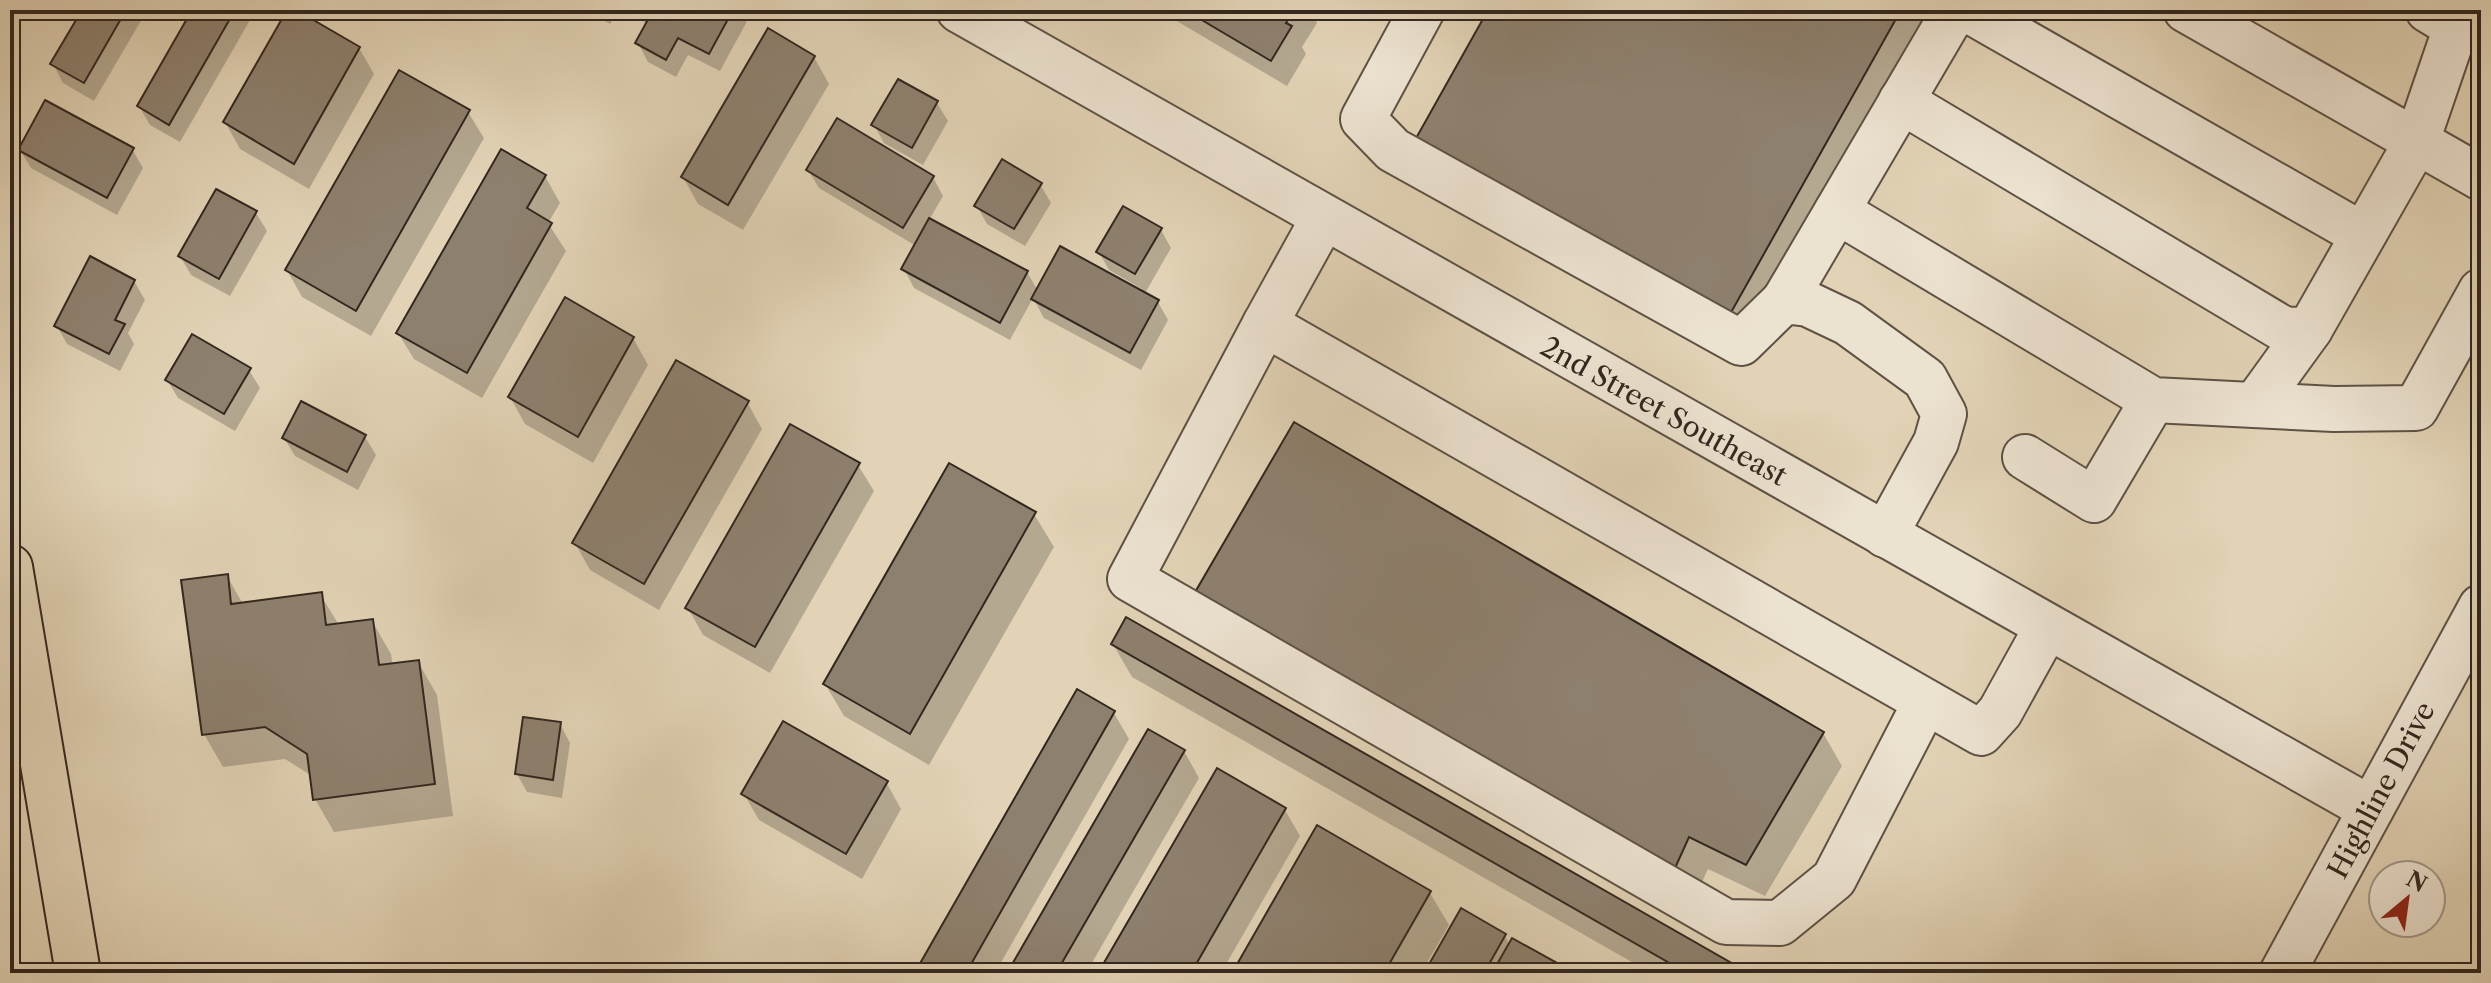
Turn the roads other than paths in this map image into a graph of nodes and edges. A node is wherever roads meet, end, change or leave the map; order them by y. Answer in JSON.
{"nodes":[{"id":1,"x":959,"y":10,"type":"edge"},
{"id":2,"x":1422,"y":10,"type":"edge"},
{"id":3,"x":1955,"y":10,"type":"edge"},
{"id":4,"x":1968,"y":10,"type":"edge"},
{"id":5,"x":2186,"y":10,"type":"edge"},
{"id":6,"x":2428,"y":10,"type":"edge"},
{"id":7,"x":1901,"y":101,"type":"junction"},
{"id":8,"x":2417,"y":141,"type":"junction"},
{"id":9,"x":2481,"y":178,"type":"edge"},
{"id":10,"x":1837,"y":211,"type":"junction"},
{"id":11,"x":1323,"y":219,"type":"junction"},
{"id":12,"x":2363,"y":235,"type":"junction"},
{"id":13,"x":2481,"y":291,"type":"edge"},
{"id":14,"x":1784,"y":301,"type":"junction"},
{"id":15,"x":1265,"y":324,"type":"junction"},
{"id":16,"x":2310,"y":329,"type":"junction"},
{"id":17,"x":2153,"y":400,"type":"junction"},
{"id":18,"x":2255,"y":405,"type":"junction"},
{"id":19,"x":2025,"y":457,"type":"dead end"},
{"id":20,"x":1885,"y":535,"type":"junction"},
{"id":21,"x":10,"y":567,"type":"edge"},
{"id":22,"x":2481,"y":607,"type":"edge"},
{"id":23,"x":2047,"y":627,"type":"junction"},
{"id":24,"x":21,"y":694,"type":"edge"},
{"id":25,"x":1925,"y":703,"type":"junction"},
{"id":26,"x":2371,"y":809,"type":"junction"},
{"id":27,"x":78,"y":973,"type":"edge"},
{"id":28,"x":2282,"y":973,"type":"edge"}],
"edges":[{"from":1,"to":11,"type":"street","name":"2nd Street Southeast"},
{"from":2,"to":14,"type":"street"},
{"from":3,"to":7,"type":"street"},
{"from":4,"to":12,"type":"street"},
{"from":5,"to":8,"type":"street"},
{"from":6,"to":8,"type":"street"},
{"from":7,"to":10,"type":"street"},
{"from":7,"to":16,"type":"street"},
{"from":8,"to":9,"type":"street"},
{"from":8,"to":12,"type":"street"},
{"from":10,"to":14,"type":"street"},
{"from":10,"to":17,"type":"street"},
{"from":11,"to":15,"type":"street"},
{"from":11,"to":20,"type":"street","name":"2nd Street Southeast"},
{"from":12,"to":16,"type":"street"},
{"from":13,"to":18,"type":"street"},
{"from":14,"to":20,"type":"street"},
{"from":15,"to":25,"type":"street"},
{"from":15,"to":25,"type":"street"},
{"from":16,"to":18,"type":"street"},
{"from":17,"to":18,"type":"street"},
{"from":17,"to":19,"type":"street"},
{"from":20,"to":23,"type":"street","name":"2nd Street Southeast"},
{"from":21,"to":24,"type":"main road"},
{"from":22,"to":26,"type":"street","name":"Highline Drive"},
{"from":23,"to":25,"type":"street"},
{"from":23,"to":26,"type":"street","name":"2nd Street Southeast"},
{"from":24,"to":27,"type":"main road"},
{"from":26,"to":28,"type":"street","name":"Highline Drive"}]}
